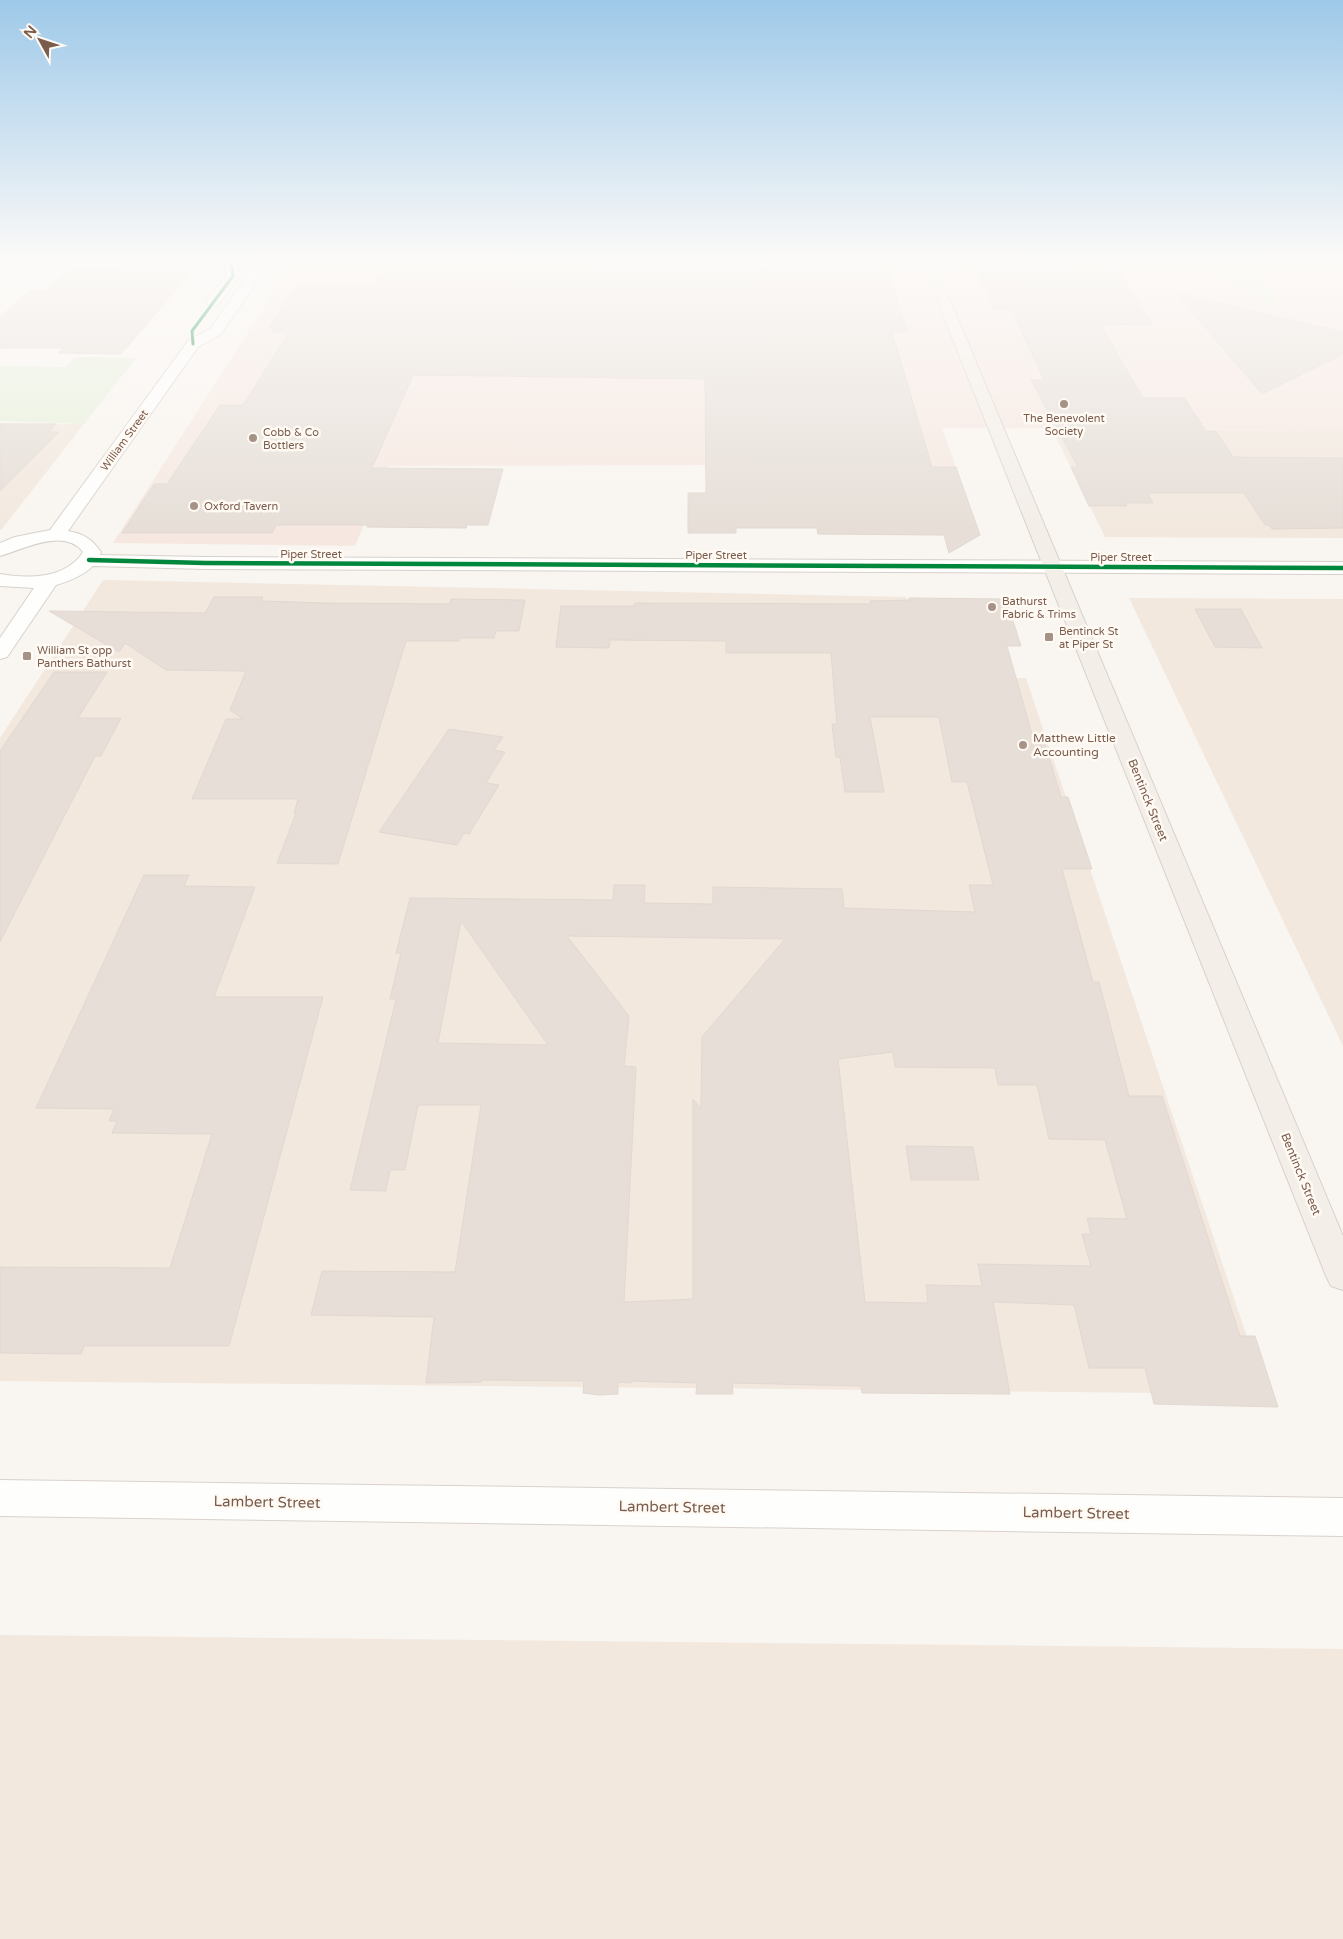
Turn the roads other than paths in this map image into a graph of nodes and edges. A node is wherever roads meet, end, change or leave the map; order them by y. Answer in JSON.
{"nodes":[{"id":1,"x":189,"y":350,"type":"edge"},
{"id":2,"x":964,"y":350,"type":"edge"},
{"id":3,"x":55,"y":536,"type":"junction"},
{"id":4,"x":0,"y":550,"type":"edge"},
{"id":5,"x":89,"y":560,"type":"junction"},
{"id":6,"x":1053,"y":567,"type":"junction"},
{"id":7,"x":1343,"y":568,"type":"edge"},
{"id":8,"x":49,"y":580,"type":"junction"},
{"id":9,"x":0,"y":581,"type":"edge"},
{"id":10,"x":0,"y":653,"type":"edge"},
{"id":11,"x":1343,"y":1276,"type":"edge"},
{"id":12,"x":0,"y":1498,"type":"edge"},
{"id":13,"x":1343,"y":1517,"type":"edge"}],
"edges":[{"from":1,"to":3,"type":"street","name":"William Street"},
{"from":2,"to":6,"type":"main road","name":"Bentinck Street"},
{"from":3,"to":4,"type":"street"},
{"from":3,"to":5,"type":"street"},
{"from":5,"to":6,"type":"street","name":"Piper Street"},
{"from":5,"to":8,"type":"street"},
{"from":6,"to":7,"type":"street","name":"Piper Street"},
{"from":6,"to":11,"type":"main road","name":"Bentinck Street"},
{"from":8,"to":9,"type":"street"},
{"from":8,"to":10,"type":"street"},
{"from":12,"to":13,"type":"street","name":"Lambert Street"}]}
